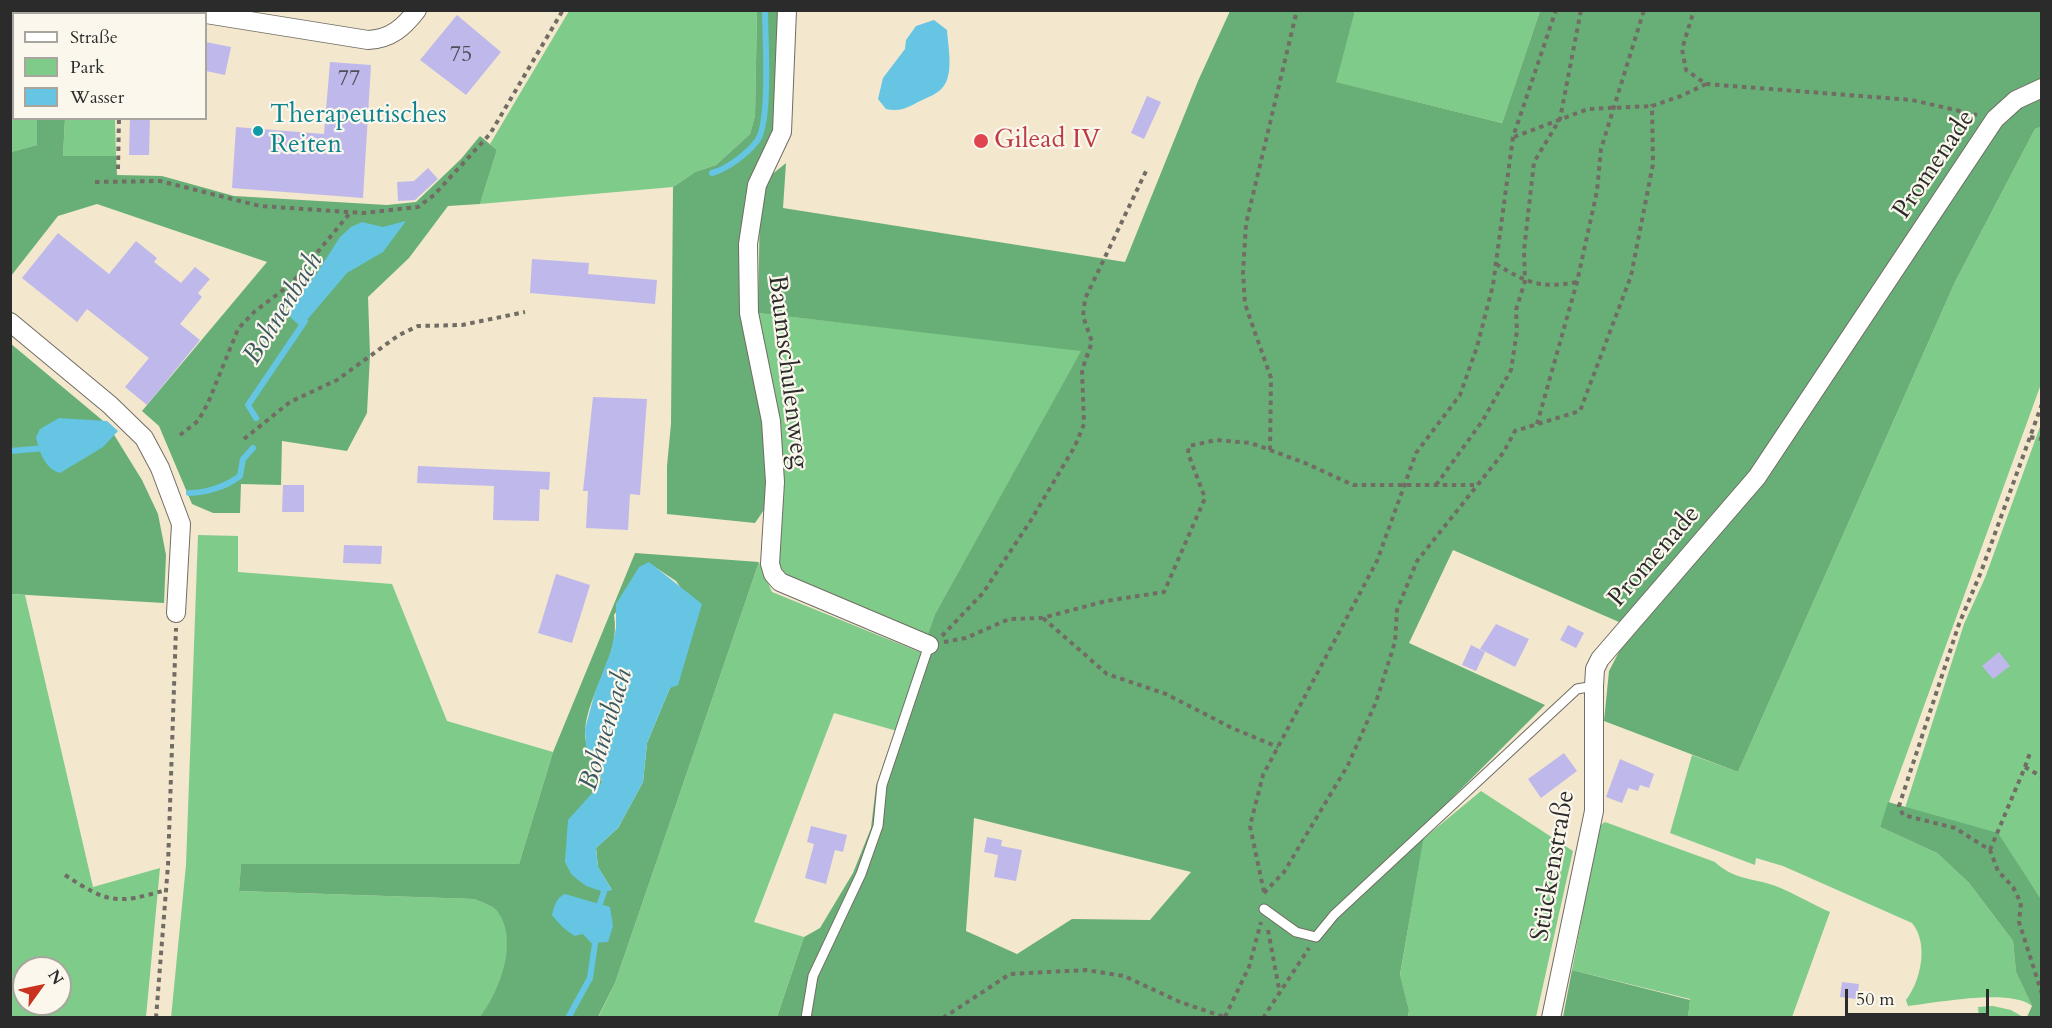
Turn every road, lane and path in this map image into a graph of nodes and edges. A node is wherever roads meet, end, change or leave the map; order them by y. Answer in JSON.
{"nodes":[{"id":1,"x":417,"y":10,"type":"edge"},
{"id":2,"x":563,"y":10,"type":"edge"},
{"id":3,"x":787,"y":10,"type":"edge"},
{"id":4,"x":1296,"y":10,"type":"edge"},
{"id":5,"x":1556,"y":10,"type":"edge"},
{"id":6,"x":1581,"y":10,"type":"edge"},
{"id":7,"x":1644,"y":10,"type":"edge"},
{"id":8,"x":1694,"y":10,"type":"edge"},
{"id":9,"x":207,"y":15,"type":"edge"},
{"id":10,"x":1706,"y":84,"type":"junction"},
{"id":11,"x":2042,"y":88,"type":"edge"},
{"id":12,"x":1652,"y":106,"type":"junction"},
{"id":13,"x":1613,"y":107,"type":"junction"},
{"id":14,"x":1560,"y":119,"type":"junction"},
{"id":15,"x":1995,"y":119,"type":"junction"},
{"id":16,"x":119,"y":120,"type":"edge"},
{"id":17,"x":1513,"y":138,"type":"junction"},
{"id":18,"x":1147,"y":168,"type":"dead end"},
{"id":19,"x":118,"y":169,"type":"dead end"},
{"id":20,"x":95,"y":182,"type":"dead end"},
{"id":21,"x":351,"y":212,"type":"junction"},
{"id":22,"x":1496,"y":264,"type":"junction"},
{"id":23,"x":1525,"y":281,"type":"junction"},
{"id":24,"x":1577,"y":282,"type":"junction"},
{"id":25,"x":525,"y":312,"type":"dead end"},
{"id":26,"x":10,"y":322,"type":"edge"},
{"id":27,"x":2042,"y":404,"type":"edge"},
{"id":28,"x":1537,"y":424,"type":"junction"},
{"id":29,"x":180,"y":435,"type":"dead end"},
{"id":30,"x":2030,"y":437,"type":"junction"},
{"id":31,"x":244,"y":439,"type":"dead end"},
{"id":32,"x":2042,"y":440,"type":"edge"},
{"id":33,"x":1270,"y":450,"type":"junction"},
{"id":34,"x":1405,"y":483,"type":"junction"},
{"id":35,"x":1436,"y":485,"type":"junction"},
{"id":36,"x":1474,"y":485,"type":"junction"},
{"id":37,"x":176,"y":613,"type":"joint"},
{"id":38,"x":1042,"y":618,"type":"junction"},
{"id":39,"x":929,"y":645,"type":"junction"},
{"id":40,"x":1594,"y":686,"type":"junction"},
{"id":41,"x":1278,"y":747,"type":"junction"},
{"id":42,"x":2030,"y":753,"type":"dead end"},
{"id":43,"x":2025,"y":766,"type":"junction"},
{"id":44,"x":2042,"y":777,"type":"edge"},
{"id":45,"x":1990,"y":850,"type":"junction"},
{"id":46,"x":65,"y":875,"type":"dead end"},
{"id":47,"x":166,"y":890,"type":"junction"},
{"id":48,"x":1264,"y":893,"type":"junction"},
{"id":49,"x":1264,"y":909,"type":"junction"},
{"id":50,"x":1316,"y":937,"type":"junction"},
{"id":51,"x":1280,"y":994,"type":"junction"},
{"id":52,"x":2042,"y":994,"type":"edge"},
{"id":53,"x":156,"y":1017,"type":"edge"},
{"id":54,"x":806,"y":1017,"type":"edge"},
{"id":55,"x":943,"y":1017,"type":"edge"},
{"id":56,"x":1226,"y":1017,"type":"edge"},
{"id":57,"x":1263,"y":1017,"type":"edge"},
{"id":58,"x":1551,"y":1017,"type":"edge"}],
"edges":[{"from":1,"to":9,"type":"street"},
{"from":2,"to":21,"type":"path"},
{"from":3,"to":39,"type":"street","name":"Baumschulenweg"},
{"from":4,"to":33,"type":"path"},
{"from":5,"to":17,"type":"path"},
{"from":6,"to":14,"type":"path"},
{"from":7,"to":13,"type":"path"},
{"from":8,"to":10,"type":"path"},
{"from":10,"to":12,"type":"path"},
{"from":10,"to":15,"type":"path"},
{"from":11,"to":15,"type":"street","name":"Promenade"},
{"from":12,"to":13,"type":"path"},
{"from":12,"to":28,"type":"path"},
{"from":13,"to":14,"type":"path"},
{"from":13,"to":24,"type":"path"},
{"from":14,"to":17,"type":"path"},
{"from":14,"to":23,"type":"path"},
{"from":15,"to":40,"type":"street","name":"Promenade"},
{"from":16,"to":19,"type":"path"},
{"from":17,"to":22,"type":"path"},
{"from":18,"to":39,"type":"path"},
{"from":20,"to":21,"type":"path"},
{"from":21,"to":29,"type":"path"},
{"from":22,"to":23,"type":"path"},
{"from":22,"to":34,"type":"path"},
{"from":23,"to":24,"type":"path"},
{"from":23,"to":35,"type":"path"},
{"from":24,"to":28,"type":"path"},
{"from":25,"to":31,"type":"path"},
{"from":26,"to":37,"type":"street"},
{"from":27,"to":30,"type":"path"},
{"from":28,"to":36,"type":"path"},
{"from":30,"to":32,"type":"path"},
{"from":30,"to":45,"type":"path"},
{"from":33,"to":34,"type":"path"},
{"from":33,"to":38,"type":"path"},
{"from":34,"to":35,"type":"path"},
{"from":34,"to":41,"type":"path"},
{"from":35,"to":36,"type":"path"},
{"from":36,"to":48,"type":"path"},
{"from":37,"to":47,"type":"path"},
{"from":38,"to":39,"type":"path"},
{"from":38,"to":41,"type":"path"},
{"from":39,"to":54,"type":"lane"},
{"from":40,"to":50,"type":"lane"},
{"from":40,"to":58,"type":"street","name":"Stückenstraße"},
{"from":41,"to":48,"type":"path"},
{"from":42,"to":43,"type":"path"},
{"from":43,"to":44,"type":"path"},
{"from":43,"to":45,"type":"path"},
{"from":45,"to":52,"type":"path"},
{"from":46,"to":47,"type":"path"},
{"from":47,"to":53,"type":"path"},
{"from":48,"to":49,"type":"path"},
{"from":49,"to":50,"type":"lane"},
{"from":49,"to":51,"type":"path"},
{"from":49,"to":56,"type":"path"},
{"from":50,"to":51,"type":"path"},
{"from":51,"to":57,"type":"path"},
{"from":55,"to":56,"type":"path"}]}
